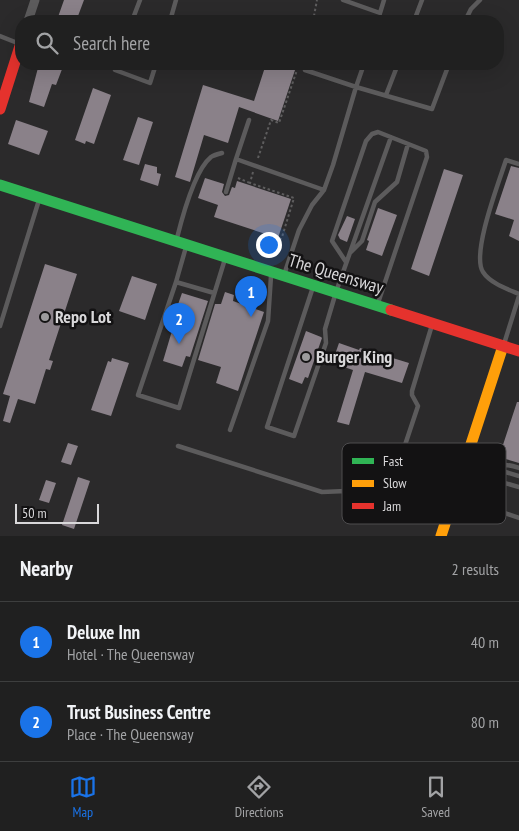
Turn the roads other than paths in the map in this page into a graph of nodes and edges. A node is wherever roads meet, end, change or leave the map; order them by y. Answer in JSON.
{"nodes":[{"id":1,"x":35,"y":0,"type":"edge"},
{"id":2,"x":140,"y":0,"type":"edge"},
{"id":3,"x":176,"y":0,"type":"edge"},
{"id":4,"x":342,"y":0,"type":"edge"},
{"id":5,"x":384,"y":0,"type":"edge"},
{"id":6,"x":422,"y":0,"type":"edge"},
{"id":7,"x":480,"y":0,"type":"edge"},
{"id":8,"x":380,"y":13,"type":"joint"},
{"id":9,"x":30,"y":15,"type":"edge"},
{"id":10,"x":134,"y":15,"type":"edge"},
{"id":11,"x":172,"y":15,"type":"edge"},
{"id":12,"x":416,"y":15,"type":"edge"},
{"id":13,"x":468,"y":15,"type":"edge"},
{"id":14,"x":0,"y":36,"type":"edge"},
{"id":15,"x":15,"y":42,"type":"edge"},
{"id":16,"x":15,"y":63,"type":"edge"},
{"id":17,"x":114,"y":70,"type":"edge"},
{"id":18,"x":154,"y":70,"type":"edge"},
{"id":19,"x":305,"y":70,"type":"dead end"},
{"id":20,"x":362,"y":70,"type":"edge"},
{"id":21,"x":396,"y":70,"type":"edge"},
{"id":22,"x":447,"y":70,"type":"edge"},
{"id":23,"x":356,"y":87,"type":"junction"},
{"id":24,"x":386,"y":94,"type":"junction"},
{"id":25,"x":0,"y":109,"type":"edge"},
{"id":26,"x":249,"y":120,"type":"dead end"},
{"id":27,"x":391,"y":137,"type":"junction"},
{"id":28,"x":408,"y":144,"type":"junction"},
{"id":29,"x":222,"y":153,"type":"dead end"},
{"id":30,"x":236,"y":159,"type":"junction"},
{"id":31,"x":519,"y":164,"type":"edge"},
{"id":32,"x":0,"y":185,"type":"edge"},
{"id":33,"x":324,"y":190,"type":"junction"},
{"id":34,"x":226,"y":192,"type":"dead end"},
{"id":35,"x":39,"y":198,"type":"junction"},
{"id":36,"x":175,"y":242,"type":"junction"},
{"id":37,"x":187,"y":245,"type":"junction"},
{"id":38,"x":350,"y":252,"type":"junction"},
{"id":39,"x":226,"y":257,"type":"junction"},
{"id":40,"x":346,"y":262,"type":"junction"},
{"id":41,"x":272,"y":272,"type":"junction"},
{"id":42,"x":284,"y":276,"type":"junction"},
{"id":43,"x":176,"y":282,"type":"junction"},
{"id":44,"x":313,"y":285,"type":"junction"},
{"id":45,"x":336,"y":292,"type":"junction"},
{"id":46,"x":214,"y":293,"type":"junction"},
{"id":47,"x":519,"y":295,"type":"edge"},
{"id":48,"x":377,"y":305,"type":"junction"},
{"id":49,"x":432,"y":324,"type":"junction"},
{"id":50,"x":0,"y":326,"type":"edge"},
{"id":51,"x":503,"y":346,"type":"junction"},
{"id":52,"x":519,"y":351,"type":"edge"},
{"id":53,"x":230,"y":430,"type":"dead end"},
{"id":54,"x":406,"y":443,"type":"edge"},
{"id":55,"x":472,"y":443,"type":"edge"},
{"id":56,"x":178,"y":446,"type":"dead end"},
{"id":57,"x":506,"y":464,"type":"edge"},
{"id":58,"x":519,"y":468,"type":"edge"},
{"id":59,"x":506,"y":472,"type":"edge"},
{"id":60,"x":519,"y":476,"type":"edge"},
{"id":61,"x":506,"y":483,"type":"edge"},
{"id":62,"x":519,"y":487,"type":"edge"},
{"id":63,"x":342,"y":491,"type":"edge"},
{"id":64,"x":506,"y":514,"type":"edge"},
{"id":65,"x":519,"y":518,"type":"edge"},
{"id":66,"x":445,"y":524,"type":"edge"},
{"id":67,"x":441,"y":536,"type":"edge"}],
"edges":[{"from":1,"to":9,"type":"street"},
{"from":2,"to":10,"type":"lane"},
{"from":3,"to":11,"type":"lane"},
{"from":4,"to":8,"type":"lane"},
{"from":5,"to":8,"type":"lane"},
{"from":6,"to":12,"type":"lane"},
{"from":7,"to":13,"type":"lane"},
{"from":14,"to":15,"type":"lane"},
{"from":16,"to":25,"type":"main road"},
{"from":17,"to":18,"type":"lane"},
{"from":19,"to":23,"type":"lane"},
{"from":20,"to":23,"type":"lane"},
{"from":21,"to":24,"type":"lane"},
{"from":22,"to":24,"type":"lane"},
{"from":23,"to":24,"type":"lane"},
{"from":23,"to":33,"type":"lane"},
{"from":26,"to":30,"type":"lane"},
{"from":27,"to":28,"type":"lane"},
{"from":27,"to":38,"type":"lane"},
{"from":27,"to":40,"type":"lane"},
{"from":28,"to":38,"type":"lane"},
{"from":28,"to":48,"type":"lane"},
{"from":29,"to":36,"type":"lane"},
{"from":30,"to":33,"type":"lane"},
{"from":30,"to":34,"type":"lane"},
{"from":31,"to":47,"type":"lane"},
{"from":32,"to":35,"type":"main road","name":"The Queensway"},
{"from":33,"to":42,"type":"lane"},
{"from":35,"to":36,"type":"main road","name":"The Queensway"},
{"from":35,"to":50,"type":"lane"},
{"from":36,"to":37,"type":"main road","name":"The Queensway"},
{"from":37,"to":39,"type":"main road","name":"The Queensway"},
{"from":37,"to":43,"type":"lane"},
{"from":38,"to":40,"type":"lane"},
{"from":39,"to":41,"type":"main road","name":"The Queensway"},
{"from":39,"to":46,"type":"lane"},
{"from":40,"to":45,"type":"lane"},
{"from":41,"to":42,"type":"main road","name":"The Queensway"},
{"from":41,"to":53,"type":"lane"},
{"from":42,"to":44,"type":"main road","name":"The Queensway"},
{"from":43,"to":46,"type":"lane"},
{"from":43,"to":46,"type":"lane"},
{"from":44,"to":45,"type":"main road","name":"The Queensway"},
{"from":44,"to":45,"type":"lane"},
{"from":45,"to":48,"type":"main road","name":"The Queensway"},
{"from":47,"to":51,"type":"lane"},
{"from":48,"to":49,"type":"main road","name":"The Queensway"},
{"from":49,"to":51,"type":"main road","name":"The Queensway"},
{"from":49,"to":54,"type":"lane"},
{"from":51,"to":52,"type":"main road","name":"The Queensway"},
{"from":51,"to":55,"type":"main road"},
{"from":56,"to":63,"type":"lane"},
{"from":57,"to":58,"type":"lane"},
{"from":59,"to":60,"type":"lane"},
{"from":61,"to":62,"type":"lane"},
{"from":64,"to":65,"type":"lane"},
{"from":66,"to":67,"type":"main road"}]}
